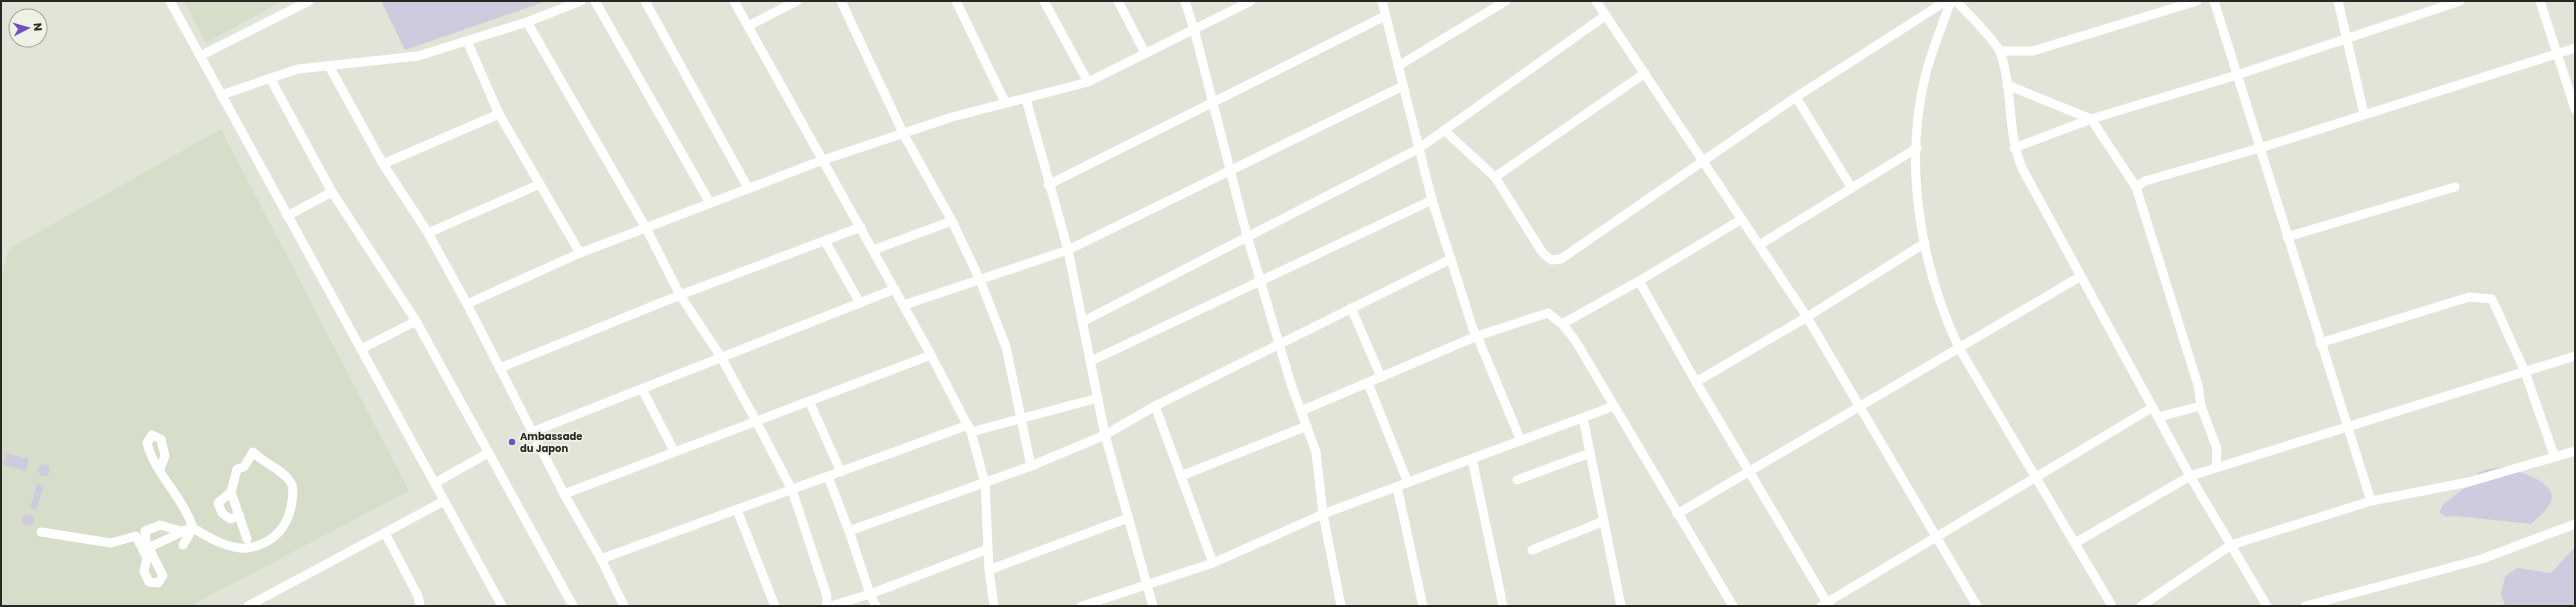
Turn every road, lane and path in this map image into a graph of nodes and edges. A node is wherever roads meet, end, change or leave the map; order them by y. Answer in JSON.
{"nodes":[{"id":1,"x":170,"y":1,"type":"edge"},
{"id":2,"x":309,"y":1,"type":"edge"},
{"id":3,"x":581,"y":1,"type":"edge"},
{"id":4,"x":595,"y":1,"type":"edge"},
{"id":5,"x":645,"y":1,"type":"edge"},
{"id":6,"x":734,"y":1,"type":"edge"},
{"id":7,"x":797,"y":1,"type":"edge"},
{"id":8,"x":841,"y":1,"type":"edge"},
{"id":9,"x":956,"y":1,"type":"edge"},
{"id":10,"x":1044,"y":1,"type":"edge"},
{"id":11,"x":1118,"y":1,"type":"edge"},
{"id":12,"x":1185,"y":1,"type":"edge"},
{"id":13,"x":1251,"y":1,"type":"edge"},
{"id":14,"x":1382,"y":1,"type":"edge"},
{"id":15,"x":1506,"y":1,"type":"edge"},
{"id":16,"x":1596,"y":1,"type":"edge"},
{"id":17,"x":1946,"y":1,"type":"edge"},
{"id":18,"x":1951,"y":1,"type":"edge"},
{"id":19,"x":1956,"y":1,"type":"edge"},
{"id":20,"x":2197,"y":1,"type":"edge"},
{"id":21,"x":2214,"y":1,"type":"edge"},
{"id":22,"x":2338,"y":1,"type":"edge"},
{"id":23,"x":2460,"y":1,"type":"edge"},
{"id":24,"x":2540,"y":1,"type":"edge"},
{"id":25,"x":1606,"y":15,"type":"junction"},
{"id":26,"x":1385,"y":16,"type":"junction"},
{"id":27,"x":527,"y":22,"type":"junction"},
{"id":28,"x":748,"y":26,"type":"junction"},
{"id":29,"x":1194,"y":28,"type":"junction"},
{"id":30,"x":2345,"y":38,"type":"junction"},
{"id":31,"x":467,"y":41,"type":"junction"},
{"id":32,"x":2575,"y":48,"type":"edge"},
{"id":33,"x":2000,"y":51,"type":"junction"},
{"id":34,"x":1145,"y":53,"type":"junction"},
{"id":35,"x":2558,"y":54,"type":"junction"},
{"id":36,"x":200,"y":56,"type":"junction"},
{"id":37,"x":329,"y":66,"type":"junction"},
{"id":38,"x":1398,"y":66,"type":"junction"},
{"id":39,"x":1645,"y":73,"type":"junction"},
{"id":40,"x":2237,"y":75,"type":"junction"},
{"id":41,"x":270,"y":78,"type":"junction"},
{"id":42,"x":1088,"y":82,"type":"junction"},
{"id":43,"x":2007,"y":85,"type":"junction"},
{"id":44,"x":1402,"y":86,"type":"junction"},
{"id":45,"x":221,"y":95,"type":"junction"},
{"id":46,"x":1796,"y":97,"type":"junction"},
{"id":47,"x":1026,"y":99,"type":"junction"},
{"id":48,"x":1005,"y":102,"type":"junction"},
{"id":49,"x":1211,"y":102,"type":"junction"},
{"id":50,"x":2575,"y":109,"type":"edge"},
{"id":51,"x":499,"y":114,"type":"junction"},
{"id":52,"x":2364,"y":114,"type":"junction"},
{"id":53,"x":2091,"y":119,"type":"junction"},
{"id":54,"x":1444,"y":130,"type":"junction"},
{"id":55,"x":904,"y":135,"type":"junction"},
{"id":56,"x":1917,"y":148,"type":"junction"},
{"id":57,"x":2014,"y":148,"type":"junction"},
{"id":58,"x":2260,"y":148,"type":"junction"},
{"id":59,"x":1418,"y":149,"type":"junction"},
{"id":60,"x":823,"y":160,"type":"junction"},
{"id":61,"x":1703,"y":160,"type":"junction"},
{"id":62,"x":383,"y":164,"type":"junction"},
{"id":63,"x":1231,"y":172,"type":"junction"},
{"id":64,"x":1495,"y":177,"type":"junction"},
{"id":65,"x":540,"y":184,"type":"junction"},
{"id":66,"x":1048,"y":185,"type":"junction"},
{"id":67,"x":1852,"y":187,"type":"junction"},
{"id":68,"x":2136,"y":187,"type":"junction"},
{"id":69,"x":2455,"y":187,"type":"dead end"},
{"id":70,"x":748,"y":188,"type":"junction"},
{"id":71,"x":332,"y":192,"type":"junction"},
{"id":72,"x":1432,"y":200,"type":"junction"},
{"id":73,"x":710,"y":203,"type":"junction"},
{"id":74,"x":287,"y":216,"type":"junction"},
{"id":75,"x":1742,"y":219,"type":"junction"},
{"id":76,"x":952,"y":220,"type":"junction"},
{"id":77,"x":861,"y":227,"type":"junction"},
{"id":78,"x":646,"y":228,"type":"junction"},
{"id":79,"x":428,"y":234,"type":"junction"},
{"id":80,"x":1247,"y":236,"type":"junction"},
{"id":81,"x":2287,"y":237,"type":"junction"},
{"id":82,"x":825,"y":241,"type":"junction"},
{"id":83,"x":1925,"y":242,"type":"junction"},
{"id":84,"x":1759,"y":245,"type":"junction"},
{"id":85,"x":873,"y":250,"type":"junction"},
{"id":86,"x":1068,"y":250,"type":"junction"},
{"id":87,"x":580,"y":253,"type":"junction"},
{"id":88,"x":1450,"y":259,"type":"junction"},
{"id":89,"x":2081,"y":276,"type":"junction"},
{"id":90,"x":980,"y":280,"type":"junction"},
{"id":91,"x":1261,"y":281,"type":"junction"},
{"id":92,"x":1639,"y":281,"type":"junction"},
{"id":93,"x":895,"y":289,"type":"junction"},
{"id":94,"x":680,"y":295,"type":"junction"},
{"id":95,"x":860,"y":303,"type":"junction"},
{"id":96,"x":467,"y":304,"type":"junction"},
{"id":97,"x":904,"y":306,"type":"junction"},
{"id":98,"x":1351,"y":308,"type":"junction"},
{"id":99,"x":1807,"y":317,"type":"junction"},
{"id":100,"x":416,"y":321,"type":"junction"},
{"id":101,"x":1084,"y":321,"type":"junction"},
{"id":102,"x":1562,"y":324,"type":"junction"},
{"id":103,"x":1477,"y":336,"type":"junction"},
{"id":104,"x":2320,"y":343,"type":"junction"},
{"id":105,"x":1280,"y":344,"type":"junction"},
{"id":106,"x":1959,"y":348,"type":"junction"},
{"id":107,"x":361,"y":349,"type":"junction"},
{"id":108,"x":932,"y":355,"type":"junction"},
{"id":109,"x":2575,"y":356,"type":"edge"},
{"id":110,"x":721,"y":357,"type":"junction"},
{"id":111,"x":1091,"y":361,"type":"junction"},
{"id":112,"x":500,"y":368,"type":"junction"},
{"id":113,"x":2525,"y":372,"type":"junction"},
{"id":114,"x":1381,"y":377,"type":"junction"},
{"id":115,"x":1696,"y":382,"type":"junction"},
{"id":116,"x":1368,"y":383,"type":"junction"},
{"id":117,"x":642,"y":389,"type":"junction"},
{"id":118,"x":1098,"y":398,"type":"junction"},
{"id":119,"x":810,"y":400,"type":"junction"},
{"id":120,"x":1155,"y":406,"type":"junction"},
{"id":121,"x":1614,"y":406,"type":"junction"},
{"id":122,"x":2201,"y":406,"type":"junction"},
{"id":123,"x":1860,"y":407,"type":"junction"},
{"id":124,"x":2152,"y":407,"type":"junction"},
{"id":125,"x":1301,"y":412,"type":"junction"},
{"id":126,"x":2158,"y":417,"type":"junction"},
{"id":127,"x":1583,"y":418,"type":"junction"},
{"id":128,"x":1020,"y":419,"type":"junction"},
{"id":129,"x":756,"y":421,"type":"junction"},
{"id":130,"x":1307,"y":426,"type":"junction"},
{"id":131,"x":969,"y":428,"type":"junction"},
{"id":132,"x":2347,"y":428,"type":"junction"},
{"id":133,"x":532,"y":432,"type":"junction"},
{"id":134,"x":1105,"y":435,"type":"junction"},
{"id":135,"x":1521,"y":441,"type":"junction"},
{"id":136,"x":2575,"y":451,"type":"edge"},
{"id":137,"x":674,"y":452,"type":"junction"},
{"id":138,"x":488,"y":453,"type":"junction"},
{"id":139,"x":1590,"y":453,"type":"junction"},
{"id":140,"x":2554,"y":455,"type":"junction"},
{"id":141,"x":1472,"y":459,"type":"junction"},
{"id":142,"x":1031,"y":466,"type":"junction"},
{"id":143,"x":2216,"y":468,"type":"junction"},
{"id":144,"x":160,"y":469,"type":"dead end"},
{"id":145,"x":841,"y":472,"type":"junction"},
{"id":146,"x":1749,"y":472,"type":"junction"},
{"id":147,"x":1181,"y":476,"type":"junction"},
{"id":148,"x":2190,"y":476,"type":"junction"},
{"id":149,"x":828,"y":477,"type":"junction"},
{"id":150,"x":2036,"y":478,"type":"junction"},
{"id":151,"x":1517,"y":480,"type":"dead end"},
{"id":152,"x":1408,"y":482,"type":"junction"},
{"id":153,"x":435,"y":483,"type":"junction"},
{"id":154,"x":985,"y":483,"type":"junction"},
{"id":155,"x":1397,"y":487,"type":"junction"},
{"id":156,"x":792,"y":490,"type":"junction"},
{"id":157,"x":231,"y":492,"type":"junction"},
{"id":158,"x":564,"y":494,"type":"junction"},
{"id":159,"x":444,"y":501,"type":"junction"},
{"id":160,"x":2371,"y":501,"type":"junction"},
{"id":161,"x":737,"y":510,"type":"junction"},
{"id":162,"x":1324,"y":514,"type":"junction"},
{"id":163,"x":1677,"y":514,"type":"junction"},
{"id":164,"x":240,"y":516,"type":"junction"},
{"id":165,"x":1128,"y":518,"type":"junction"},
{"id":166,"x":1604,"y":521,"type":"junction"},
{"id":167,"x":2575,"y":524,"type":"edge"},
{"id":168,"x":191,"y":529,"type":"junction"},
{"id":169,"x":848,"y":531,"type":"junction"},
{"id":170,"x":41,"y":532,"type":"dead end"},
{"id":171,"x":384,"y":533,"type":"junction"},
{"id":172,"x":1936,"y":537,"type":"junction"},
{"id":173,"x":247,"y":539,"type":"dead end"},
{"id":174,"x":2075,"y":543,"type":"junction"},
{"id":175,"x":183,"y":545,"type":"dead end"},
{"id":176,"x":2232,"y":545,"type":"junction"},
{"id":177,"x":148,"y":548,"type":"junction"},
{"id":178,"x":988,"y":549,"type":"junction"},
{"id":179,"x":1532,"y":550,"type":"dead end"},
{"id":180,"x":601,"y":559,"type":"junction"},
{"id":181,"x":1213,"y":563,"type":"junction"},
{"id":182,"x":989,"y":570,"type":"junction"},
{"id":183,"x":1147,"y":586,"type":"junction"},
{"id":184,"x":870,"y":594,"type":"junction"},
{"id":185,"x":1826,"y":605,"type":"edge"},
{"id":186,"x":248,"y":606,"type":"edge"},
{"id":187,"x":420,"y":606,"type":"edge"},
{"id":188,"x":502,"y":606,"type":"edge"},
{"id":189,"x":572,"y":606,"type":"edge"},
{"id":190,"x":624,"y":606,"type":"edge"},
{"id":191,"x":774,"y":606,"type":"edge"},
{"id":192,"x":826,"y":606,"type":"edge"},
{"id":193,"x":831,"y":606,"type":"edge"},
{"id":194,"x":876,"y":606,"type":"edge"},
{"id":195,"x":994,"y":606,"type":"edge"},
{"id":196,"x":1082,"y":606,"type":"edge"},
{"id":197,"x":1153,"y":606,"type":"edge"},
{"id":198,"x":1341,"y":606,"type":"edge"},
{"id":199,"x":1423,"y":606,"type":"edge"},
{"id":200,"x":1503,"y":606,"type":"edge"},
{"id":201,"x":1621,"y":606,"type":"edge"},
{"id":202,"x":1733,"y":606,"type":"edge"},
{"id":203,"x":1977,"y":606,"type":"edge"},
{"id":204,"x":2112,"y":606,"type":"edge"},
{"id":205,"x":2141,"y":606,"type":"edge"},
{"id":206,"x":2267,"y":606,"type":"edge"},
{"id":207,"x":2305,"y":606,"type":"edge"}],
"edges":[{"from":1,"to":36,"type":"street"},
{"from":2,"to":36,"type":"street"},
{"from":3,"to":27,"type":"street"},
{"from":4,"to":73,"type":"street"},
{"from":5,"to":70,"type":"street"},
{"from":6,"to":28,"type":"street"},
{"from":7,"to":28,"type":"street"},
{"from":8,"to":55,"type":"street"},
{"from":9,"to":48,"type":"street"},
{"from":10,"to":42,"type":"street"},
{"from":11,"to":34,"type":"street"},
{"from":12,"to":29,"type":"street"},
{"from":13,"to":29,"type":"street"},
{"from":14,"to":26,"type":"street"},
{"from":15,"to":38,"type":"street"},
{"from":16,"to":25,"type":"street"},
{"from":17,"to":46,"type":"street"},
{"from":18,"to":56,"type":"street"},
{"from":19,"to":33,"type":"street"},
{"from":20,"to":33,"type":"street"},
{"from":21,"to":40,"type":"street"},
{"from":22,"to":30,"type":"street"},
{"from":23,"to":30,"type":"street"},
{"from":24,"to":35,"type":"street"},
{"from":25,"to":39,"type":"street"},
{"from":25,"to":54,"type":"street"},
{"from":26,"to":38,"type":"street"},
{"from":26,"to":49,"type":"street"},
{"from":27,"to":31,"type":"street"},
{"from":27,"to":78,"type":"street"},
{"from":28,"to":60,"type":"street"},
{"from":29,"to":34,"type":"street"},
{"from":29,"to":49,"type":"street"},
{"from":30,"to":40,"type":"street"},
{"from":30,"to":52,"type":"street"},
{"from":31,"to":37,"type":"street"},
{"from":31,"to":51,"type":"street"},
{"from":32,"to":35,"type":"street"},
{"from":33,"to":43,"type":"street"},
{"from":34,"to":42,"type":"street"},
{"from":35,"to":50,"type":"street"},
{"from":35,"to":52,"type":"street"},
{"from":36,"to":45,"type":"street"},
{"from":37,"to":41,"type":"street"},
{"from":37,"to":62,"type":"street"},
{"from":38,"to":44,"type":"street"},
{"from":39,"to":61,"type":"street"},
{"from":39,"to":64,"type":"street"},
{"from":40,"to":53,"type":"street"},
{"from":40,"to":58,"type":"street"},
{"from":41,"to":45,"type":"street"},
{"from":41,"to":71,"type":"street"},
{"from":42,"to":47,"type":"street"},
{"from":43,"to":53,"type":"street"},
{"from":43,"to":57,"type":"street"},
{"from":44,"to":59,"type":"street"},
{"from":44,"to":63,"type":"street"},
{"from":45,"to":74,"type":"street"},
{"from":46,"to":61,"type":"street"},
{"from":46,"to":67,"type":"street"},
{"from":47,"to":48,"type":"street"},
{"from":47,"to":66,"type":"street"},
{"from":48,"to":55,"type":"street"},
{"from":49,"to":63,"type":"street"},
{"from":49,"to":66,"type":"street"},
{"from":51,"to":62,"type":"street"},
{"from":51,"to":65,"type":"street"},
{"from":52,"to":58,"type":"street"},
{"from":53,"to":57,"type":"street"},
{"from":53,"to":68,"type":"street"},
{"from":54,"to":59,"type":"street"},
{"from":54,"to":64,"type":"street"},
{"from":55,"to":60,"type":"street"},
{"from":55,"to":76,"type":"street"},
{"from":56,"to":67,"type":"street"},
{"from":56,"to":83,"type":"street"},
{"from":57,"to":89,"type":"street"},
{"from":58,"to":68,"type":"street"},
{"from":58,"to":81,"type":"street"},
{"from":59,"to":72,"type":"street"},
{"from":59,"to":80,"type":"street"},
{"from":60,"to":70,"type":"street"},
{"from":60,"to":77,"type":"street"},
{"from":61,"to":64,"type":"street"},
{"from":61,"to":75,"type":"street"},
{"from":62,"to":79,"type":"street"},
{"from":63,"to":80,"type":"street"},
{"from":63,"to":86,"type":"street"},
{"from":65,"to":79,"type":"street"},
{"from":65,"to":87,"type":"street"},
{"from":66,"to":86,"type":"street"},
{"from":67,"to":84,"type":"street"},
{"from":68,"to":122,"type":"street"},
{"from":69,"to":81,"type":"street"},
{"from":70,"to":73,"type":"street"},
{"from":71,"to":74,"type":"street"},
{"from":71,"to":100,"type":"street"},
{"from":72,"to":88,"type":"street"},
{"from":72,"to":91,"type":"street"},
{"from":73,"to":78,"type":"street"},
{"from":74,"to":107,"type":"street"},
{"from":75,"to":84,"type":"street"},
{"from":75,"to":92,"type":"street"},
{"from":76,"to":85,"type":"street"},
{"from":76,"to":90,"type":"street"},
{"from":77,"to":82,"type":"street"},
{"from":77,"to":85,"type":"street"},
{"from":78,"to":87,"type":"street"},
{"from":78,"to":94,"type":"street"},
{"from":79,"to":96,"type":"street"},
{"from":80,"to":91,"type":"street"},
{"from":80,"to":101,"type":"street"},
{"from":81,"to":104,"type":"street"},
{"from":82,"to":94,"type":"street"},
{"from":82,"to":95,"type":"street"},
{"from":83,"to":99,"type":"street"},
{"from":83,"to":106,"type":"street"},
{"from":84,"to":99,"type":"street"},
{"from":85,"to":93,"type":"street"},
{"from":86,"to":90,"type":"street"},
{"from":86,"to":101,"type":"street"},
{"from":87,"to":96,"type":"street"},
{"from":88,"to":98,"type":"street"},
{"from":88,"to":103,"type":"street"},
{"from":89,"to":106,"type":"street"},
{"from":89,"to":124,"type":"street"},
{"from":90,"to":97,"type":"street"},
{"from":90,"to":128,"type":"street"},
{"from":91,"to":105,"type":"street"},
{"from":91,"to":111,"type":"street"},
{"from":92,"to":102,"type":"street"},
{"from":92,"to":115,"type":"street"},
{"from":93,"to":95,"type":"street"},
{"from":93,"to":97,"type":"street"},
{"from":94,"to":110,"type":"street"},
{"from":94,"to":112,"type":"street"},
{"from":95,"to":110,"type":"street"},
{"from":96,"to":112,"type":"street"},
{"from":97,"to":108,"type":"street"},
{"from":98,"to":105,"type":"street"},
{"from":98,"to":114,"type":"street"},
{"from":99,"to":115,"type":"street"},
{"from":99,"to":123,"type":"street"},
{"from":100,"to":107,"type":"street"},
{"from":100,"to":138,"type":"street"},
{"from":101,"to":111,"type":"street"},
{"from":102,"to":103,"type":"street"},
{"from":102,"to":121,"type":"street"},
{"from":103,"to":114,"type":"street"},
{"from":103,"to":135,"type":"street"},
{"from":104,"to":113,"type":"street"},
{"from":104,"to":132,"type":"street"},
{"from":105,"to":120,"type":"street"},
{"from":105,"to":125,"type":"street"},
{"from":106,"to":123,"type":"street"},
{"from":106,"to":150,"type":"street"},
{"from":107,"to":153,"type":"street"},
{"from":108,"to":119,"type":"street"},
{"from":108,"to":131,"type":"street"},
{"from":109,"to":113,"type":"street"},
{"from":110,"to":117,"type":"street"},
{"from":110,"to":129,"type":"street"},
{"from":111,"to":118,"type":"street"},
{"from":112,"to":133,"type":"street"},
{"from":113,"to":132,"type":"street"},
{"from":113,"to":140,"type":"street"},
{"from":114,"to":116,"type":"street"},
{"from":115,"to":146,"type":"street"},
{"from":116,"to":125,"type":"street"},
{"from":116,"to":152,"type":"street"},
{"from":117,"to":133,"type":"street"},
{"from":117,"to":137,"type":"street"},
{"from":118,"to":128,"type":"street"},
{"from":118,"to":134,"type":"street"},
{"from":119,"to":129,"type":"street"},
{"from":119,"to":145,"type":"street"},
{"from":120,"to":134,"type":"street"},
{"from":120,"to":147,"type":"street"},
{"from":121,"to":127,"type":"street"},
{"from":121,"to":163,"type":"street"},
{"from":122,"to":126,"type":"street"},
{"from":122,"to":143,"type":"street"},
{"from":123,"to":146,"type":"street"},
{"from":123,"to":172,"type":"street"},
{"from":124,"to":126,"type":"street"},
{"from":124,"to":150,"type":"street"},
{"from":125,"to":130,"type":"street"},
{"from":126,"to":148,"type":"street"},
{"from":127,"to":135,"type":"street"},
{"from":127,"to":139,"type":"street"},
{"from":128,"to":131,"type":"street"},
{"from":128,"to":142,"type":"street"},
{"from":129,"to":137,"type":"street"},
{"from":129,"to":156,"type":"street"},
{"from":130,"to":147,"type":"street"},
{"from":130,"to":162,"type":"street"},
{"from":131,"to":145,"type":"street"},
{"from":131,"to":154,"type":"street"},
{"from":132,"to":143,"type":"street"},
{"from":132,"to":160,"type":"street"},
{"from":133,"to":158,"type":"street"},
{"from":134,"to":142,"type":"street"},
{"from":134,"to":165,"type":"street"},
{"from":135,"to":141,"type":"street"},
{"from":136,"to":140,"type":"street"},
{"from":137,"to":158,"type":"street"},
{"from":138,"to":153,"type":"street"},
{"from":138,"to":189,"type":"street"},
{"from":139,"to":151,"type":"street"},
{"from":139,"to":166,"type":"street"},
{"from":140,"to":160,"type":"street"},
{"from":141,"to":152,"type":"street"},
{"from":141,"to":200,"type":"street"},
{"from":142,"to":154,"type":"street"},
{"from":143,"to":148,"type":"street"},
{"from":144,"to":168,"type":"street"},
{"from":145,"to":149,"type":"street"},
{"from":146,"to":163,"type":"street"},
{"from":146,"to":185,"type":"street"},
{"from":147,"to":181,"type":"street"},
{"from":148,"to":174,"type":"street"},
{"from":148,"to":176,"type":"street"},
{"from":149,"to":156,"type":"street"},
{"from":149,"to":169,"type":"street"},
{"from":150,"to":172,"type":"street"},
{"from":150,"to":174,"type":"street"},
{"from":152,"to":155,"type":"street"},
{"from":153,"to":159,"type":"street"},
{"from":154,"to":169,"type":"street"},
{"from":154,"to":178,"type":"street"},
{"from":155,"to":162,"type":"street"},
{"from":155,"to":199,"type":"street"},
{"from":156,"to":161,"type":"street"},
{"from":156,"to":192,"type":"street"},
{"from":157,"to":164,"type":"street"},
{"from":157,"to":164,"type":"street"},
{"from":157,"to":168,"type":"street"},
{"from":158,"to":180,"type":"street"},
{"from":159,"to":171,"type":"street"},
{"from":159,"to":188,"type":"street"},
{"from":160,"to":176,"type":"street"},
{"from":161,"to":180,"type":"street"},
{"from":161,"to":191,"type":"street"},
{"from":162,"to":181,"type":"street"},
{"from":162,"to":198,"type":"street"},
{"from":163,"to":202,"type":"street"},
{"from":164,"to":173,"type":"street"},
{"from":165,"to":182,"type":"street"},
{"from":165,"to":183,"type":"street"},
{"from":166,"to":179,"type":"street"},
{"from":166,"to":201,"type":"street"},
{"from":167,"to":207,"type":"street"},
{"from":168,"to":175,"type":"street"},
{"from":168,"to":177,"type":"street"},
{"from":168,"to":177,"type":"street"},
{"from":169,"to":184,"type":"street"},
{"from":170,"to":177,"type":"street"},
{"from":171,"to":186,"type":"street"},
{"from":171,"to":187,"type":"street"},
{"from":172,"to":185,"type":"street"},
{"from":172,"to":203,"type":"street"},
{"from":174,"to":204,"type":"street"},
{"from":176,"to":205,"type":"street"},
{"from":176,"to":206,"type":"street"},
{"from":178,"to":182,"type":"street"},
{"from":178,"to":184,"type":"street"},
{"from":180,"to":190,"type":"street"},
{"from":181,"to":183,"type":"street"},
{"from":182,"to":195,"type":"street"},
{"from":183,"to":196,"type":"street"},
{"from":183,"to":197,"type":"street"},
{"from":184,"to":193,"type":"street"},
{"from":184,"to":194,"type":"street"}]}
